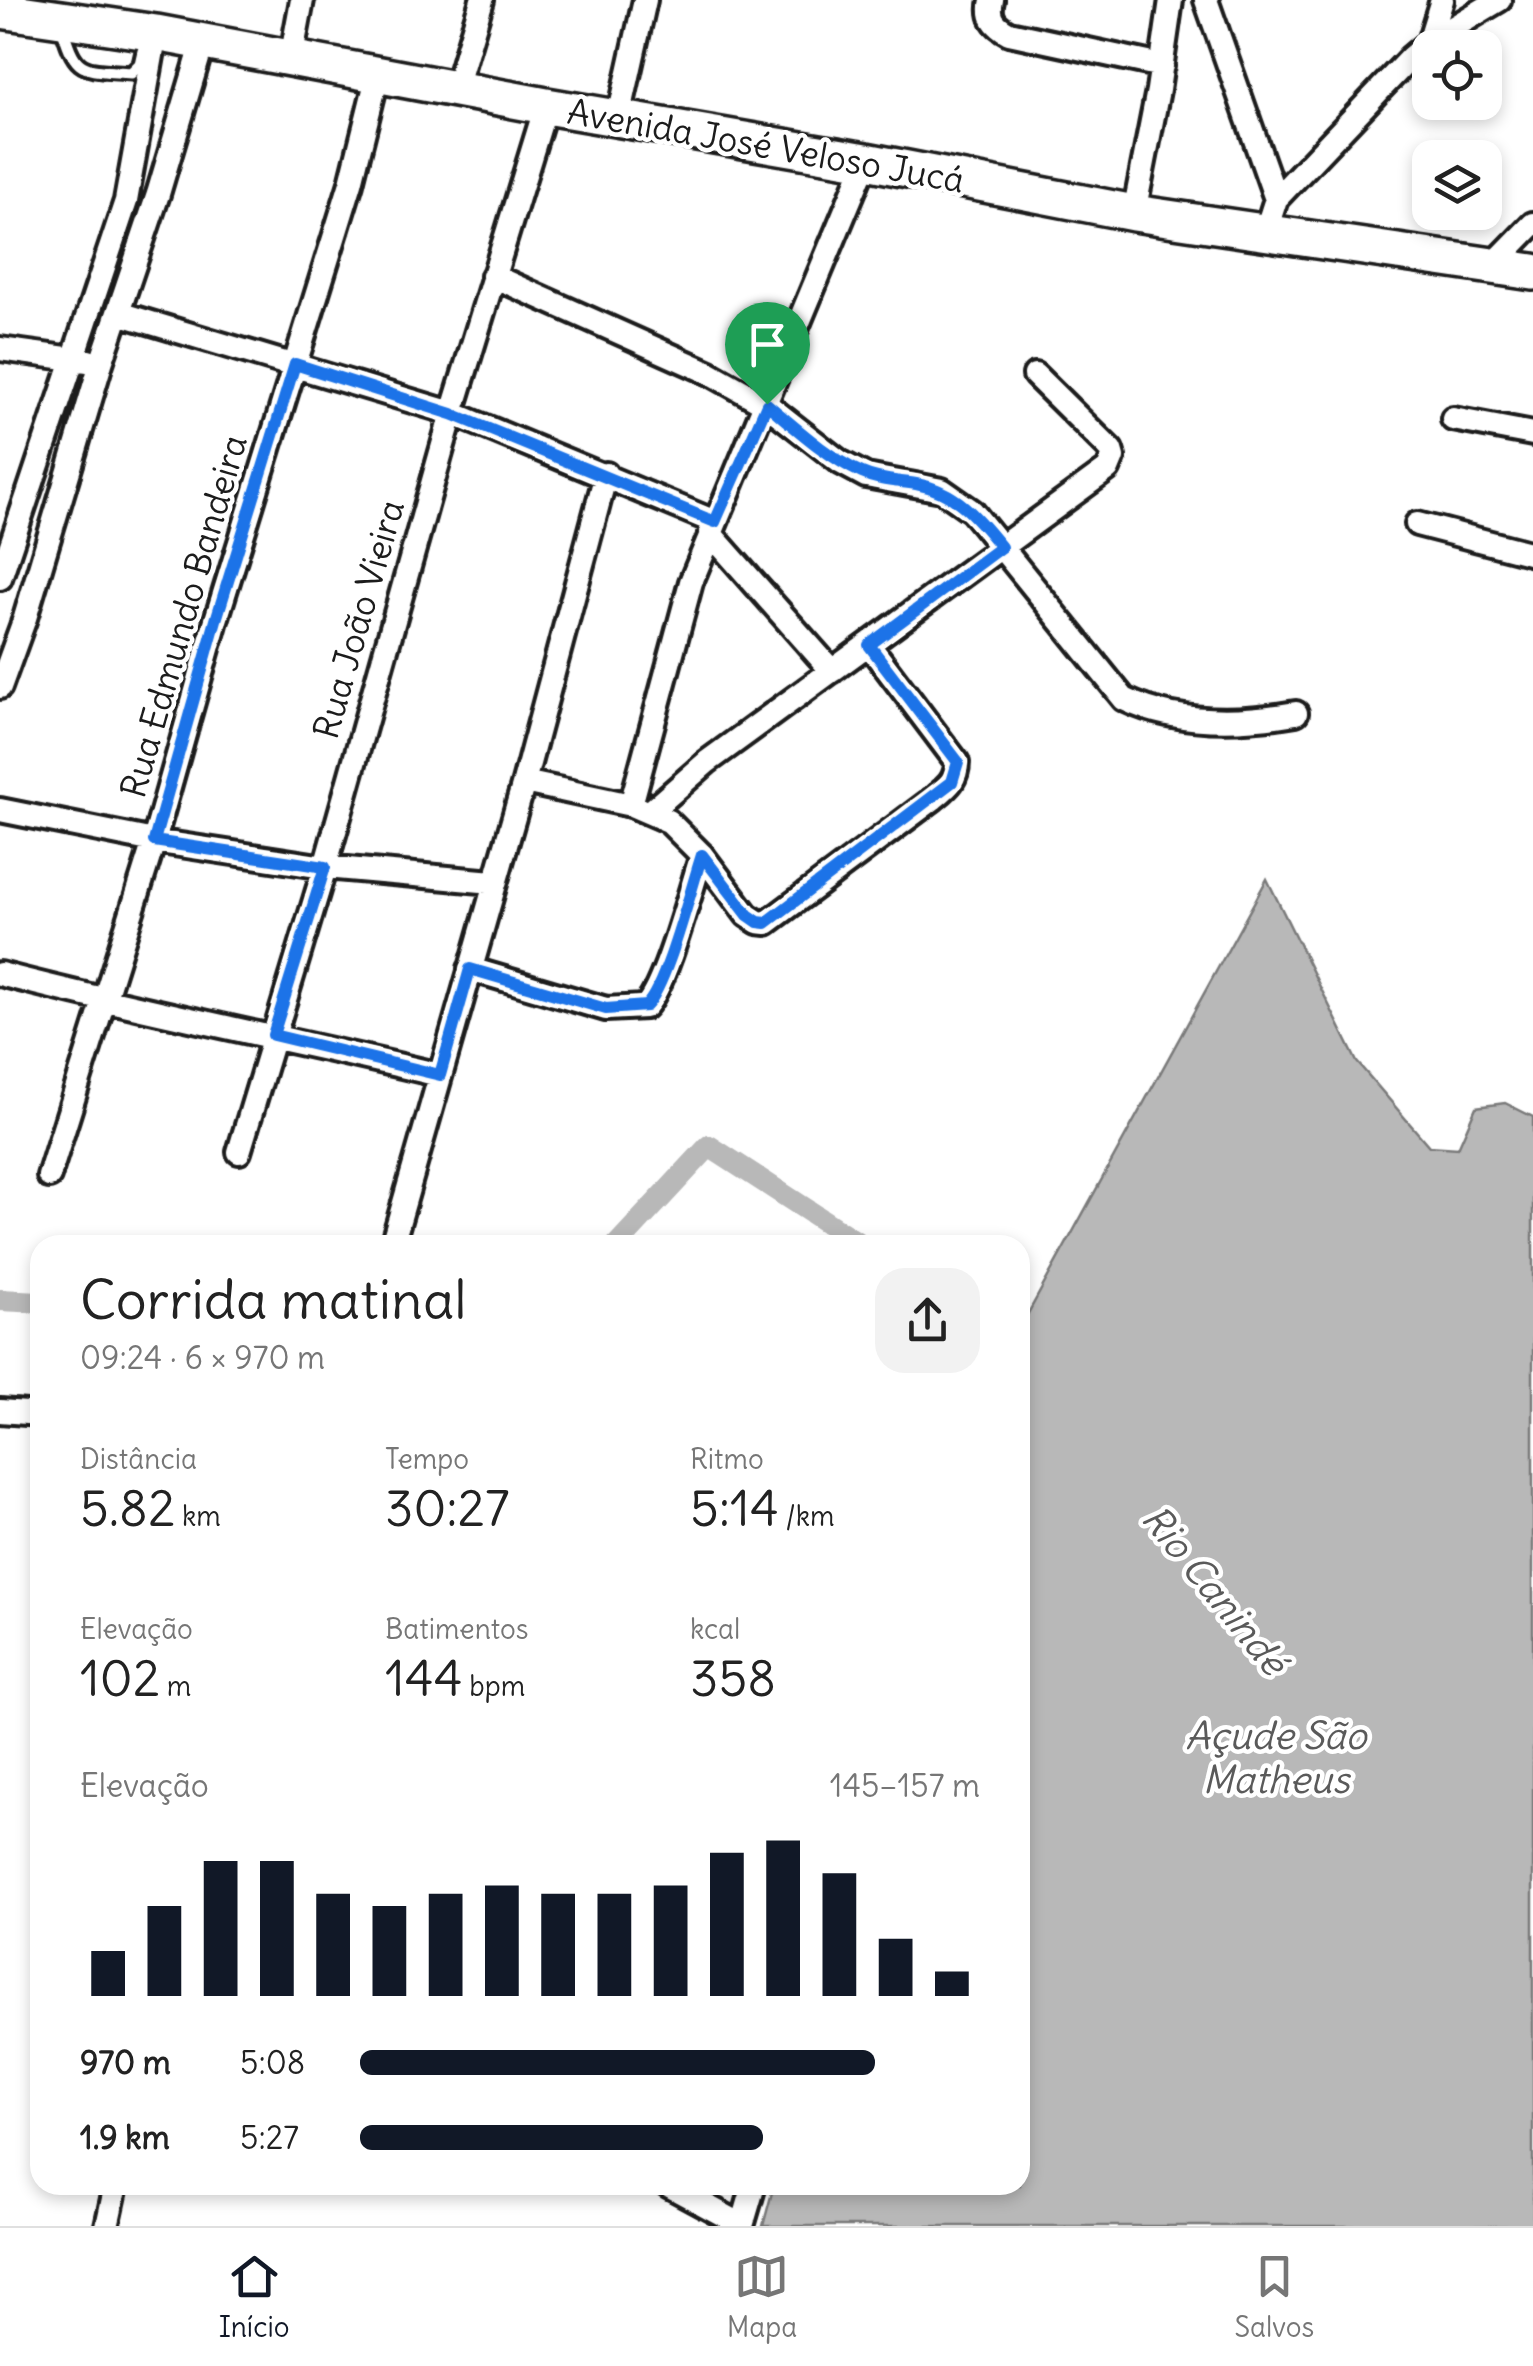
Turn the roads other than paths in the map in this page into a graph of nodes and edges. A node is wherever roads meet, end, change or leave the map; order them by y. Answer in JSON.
{"nodes":[{"id":1,"x":302,"y":0,"type":"edge"},
{"id":2,"x":482,"y":0,"type":"edge"},
{"id":3,"x":644,"y":0,"type":"edge"},
{"id":4,"x":992,"y":0,"type":"edge"},
{"id":5,"x":1171,"y":0,"type":"edge"},
{"id":6,"x":1206,"y":0,"type":"edge"},
{"id":7,"x":1442,"y":0,"type":"edge"},
{"id":8,"x":1499,"y":0,"type":"edge"},
{"id":9,"x":0,"y":10,"type":"edge"},
{"id":10,"x":1433,"y":30,"type":"edge"},
{"id":11,"x":1449,"y":30,"type":"edge"},
{"id":12,"x":151,"y":32,"type":"junction"},
{"id":13,"x":203,"y":42,"type":"junction"},
{"id":14,"x":292,"y":60,"type":"junction"},
{"id":15,"x":1412,"y":61,"type":"edge"},
{"id":16,"x":1162,"y":66,"type":"junction"},
{"id":17,"x":378,"y":74,"type":"junction"},
{"id":18,"x":456,"y":88,"type":"junction"},
{"id":19,"x":546,"y":106,"type":"junction"},
{"id":20,"x":618,"y":117,"type":"junction"},
{"id":21,"x":866,"y":160,"type":"junction"},
{"id":22,"x":1134,"y":213,"type":"junction"},
{"id":23,"x":1271,"y":214,"type":"junction"},
{"id":24,"x":1533,"y":224,"type":"edge"},
{"id":25,"x":1493,"y":266,"type":"junction"},
{"id":26,"x":1533,"y":272,"type":"edge"},
{"id":27,"x":494,"y":276,"type":"junction"},
{"id":28,"x":118,"y":313,"type":"junction"},
{"id":29,"x":0,"y":350,"type":"edge"},
{"id":30,"x":75,"y":359,"type":"junction"},
{"id":31,"x":101,"y":363,"type":"junction"},
{"id":32,"x":295,"y":364,"type":"junction"},
{"id":33,"x":1034,"y":376,"type":"dead end"},
{"id":34,"x":767,"y":404,"type":"junction"},
{"id":35,"x":452,"y":414,"type":"junction"},
{"id":36,"x":1454,"y":419,"type":"dead end"},
{"id":37,"x":1533,"y":434,"type":"edge"},
{"id":38,"x":606,"y":474,"type":"junction"},
{"id":39,"x":1417,"y":524,"type":"dead end"},
{"id":40,"x":713,"y":527,"type":"junction"},
{"id":41,"x":1001,"y":547,"type":"junction"},
{"id":42,"x":1533,"y":554,"type":"edge"},
{"id":43,"x":0,"y":578,"type":"edge"},
{"id":44,"x":869,"y":645,"type":"junction"},
{"id":45,"x":832,"y":671,"type":"junction"},
{"id":46,"x":0,"y":688,"type":"edge"},
{"id":47,"x":1296,"y":714,"type":"dead end"},
{"id":48,"x":524,"y":782,"type":"junction"},
{"id":49,"x":641,"y":808,"type":"junction"},
{"id":50,"x":0,"y":810,"type":"edge"},
{"id":51,"x":154,"y":841,"type":"junction"},
{"id":52,"x":702,"y":855,"type":"junction"},
{"id":53,"x":325,"y":867,"type":"junction"},
{"id":54,"x":493,"y":882,"type":"junction"},
{"id":55,"x":470,"y":969,"type":"junction"},
{"id":56,"x":0,"y":974,"type":"edge"},
{"id":57,"x":105,"y":1001,"type":"junction"},
{"id":58,"x":273,"y":1035,"type":"junction"},
{"id":59,"x":440,"y":1075,"type":"junction"},
{"id":60,"x":239,"y":1152,"type":"dead end"},
{"id":61,"x":50,"y":1176,"type":"dead end"},
{"id":62,"x":395,"y":1235,"type":"edge"},
{"id":63,"x":0,"y":1411,"type":"edge"},
{"id":64,"x":30,"y":1413,"type":"edge"},
{"id":65,"x":114,"y":2195,"type":"edge"},
{"id":66,"x":686,"y":2195,"type":"edge"},
{"id":67,"x":751,"y":2195,"type":"edge"},
{"id":68,"x":742,"y":2225,"type":"edge"},
{"id":69,"x":107,"y":2226,"type":"edge"}],
"edges":[{"from":1,"to":14,"type":"street"},
{"from":2,"to":18,"type":"street"},
{"from":3,"to":20,"type":"street"},
{"from":4,"to":16,"type":"street"},
{"from":5,"to":16,"type":"street"},
{"from":6,"to":23,"type":"street"},
{"from":7,"to":10,"type":"street"},
{"from":8,"to":11,"type":"street"},
{"from":9,"to":12,"type":"main road","name":"Avenida José Veloso Jucá"},
{"from":12,"to":13,"type":"main road","name":"Avenida José Veloso Jucá"},
{"from":12,"to":30,"type":"street"},
{"from":13,"to":14,"type":"main road","name":"Avenida José Veloso Jucá"},
{"from":13,"to":28,"type":"street"},
{"from":14,"to":17,"type":"main road","name":"Avenida José Veloso Jucá"},
{"from":15,"to":23,"type":"street"},
{"from":16,"to":22,"type":"street"},
{"from":17,"to":18,"type":"main road","name":"Avenida José Veloso Jucá"},
{"from":17,"to":32,"type":"street","name":"Rua Edmundo Bandeira"},
{"from":18,"to":19,"type":"main road","name":"Avenida José Veloso Jucá"},
{"from":19,"to":20,"type":"main road","name":"Avenida José Veloso Jucá"},
{"from":19,"to":27,"type":"street","name":"Rua João Vieira"},
{"from":20,"to":21,"type":"main road","name":"Avenida José Veloso Jucá"},
{"from":21,"to":22,"type":"main road","name":"Avenida José Veloso Jucá"},
{"from":21,"to":34,"type":"street"},
{"from":22,"to":23,"type":"main road","name":"Avenida José Veloso Jucá"},
{"from":23,"to":25,"type":"main road","name":"Avenida José Veloso Jucá"},
{"from":24,"to":25,"type":"street"},
{"from":25,"to":26,"type":"main road","name":"Avenida José Veloso Jucá"},
{"from":27,"to":34,"type":"street"},
{"from":27,"to":35,"type":"street","name":"Rua João Vieira"},
{"from":28,"to":31,"type":"street"},
{"from":28,"to":32,"type":"street"},
{"from":29,"to":30,"type":"street"},
{"from":30,"to":31,"type":"street"},
{"from":30,"to":43,"type":"street"},
{"from":31,"to":46,"type":"street"},
{"from":32,"to":35,"type":"street"},
{"from":32,"to":51,"type":"street","name":"Rua Edmundo Bandeira"},
{"from":33,"to":41,"type":"street"},
{"from":34,"to":40,"type":"street"},
{"from":34,"to":41,"type":"street"},
{"from":35,"to":38,"type":"street"},
{"from":35,"to":53,"type":"street","name":"Rua João Vieira"},
{"from":36,"to":37,"type":"street"},
{"from":38,"to":40,"type":"street"},
{"from":38,"to":48,"type":"street"},
{"from":39,"to":42,"type":"street"},
{"from":40,"to":45,"type":"street"},
{"from":40,"to":49,"type":"street"},
{"from":41,"to":44,"type":"street"},
{"from":41,"to":47,"type":"street"},
{"from":44,"to":45,"type":"street"},
{"from":44,"to":52,"type":"street"},
{"from":45,"to":49,"type":"street"},
{"from":48,"to":49,"type":"street"},
{"from":48,"to":54,"type":"street"},
{"from":49,"to":52,"type":"street"},
{"from":50,"to":51,"type":"street"},
{"from":51,"to":53,"type":"street"},
{"from":51,"to":57,"type":"street","name":"Rua Edmundo Bandeira"},
{"from":52,"to":55,"type":"street"},
{"from":53,"to":54,"type":"street"},
{"from":53,"to":58,"type":"street","name":"Rua João Vieira"},
{"from":54,"to":55,"type":"street"},
{"from":55,"to":59,"type":"street"},
{"from":56,"to":57,"type":"street"},
{"from":57,"to":58,"type":"street"},
{"from":57,"to":61,"type":"street","name":"Rua Edmundo Bandeira"},
{"from":58,"to":59,"type":"street"},
{"from":58,"to":60,"type":"street","name":"Rua João Vieira"},
{"from":59,"to":62,"type":"street"},
{"from":63,"to":64,"type":"street"},
{"from":65,"to":69,"type":"street"},
{"from":66,"to":68,"type":"street"},
{"from":67,"to":68,"type":"street"}]}
